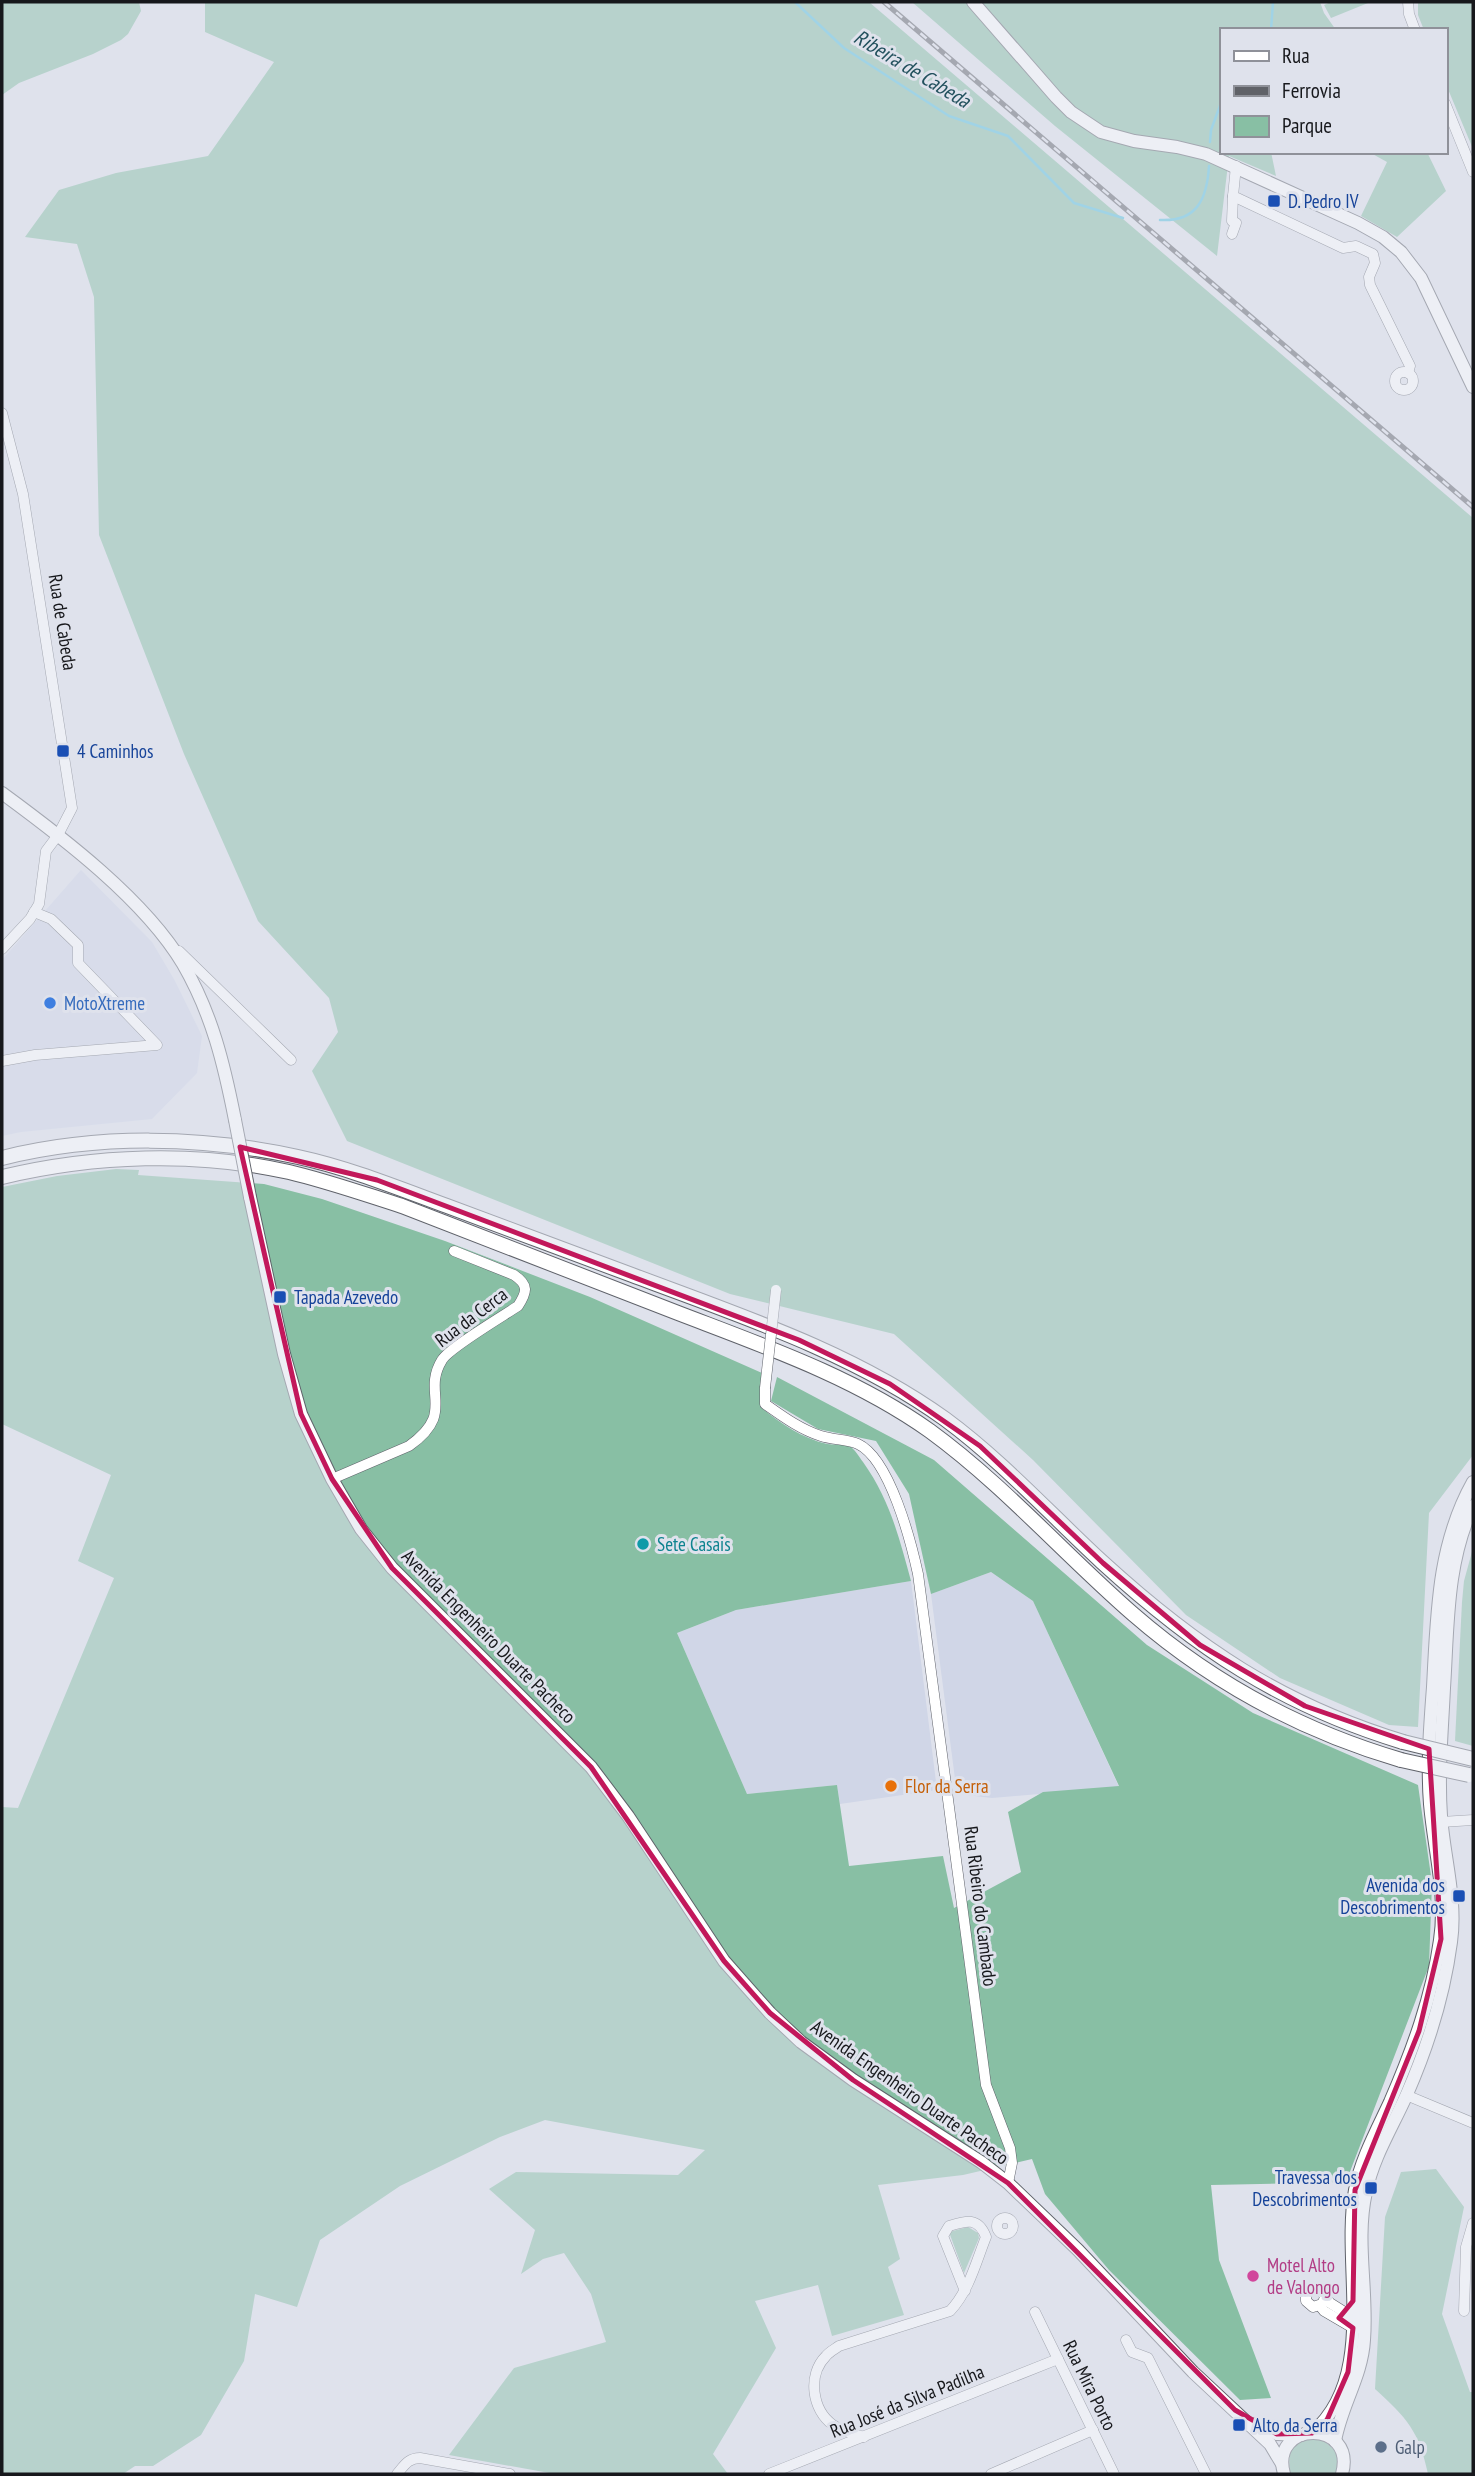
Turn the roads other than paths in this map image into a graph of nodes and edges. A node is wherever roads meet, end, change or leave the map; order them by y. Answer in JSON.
{"nodes":[{"id":1,"x":973,"y":2,"type":"edge"},
{"id":2,"x":1408,"y":2,"type":"edge"},
{"id":3,"x":1414,"y":28,"type":"edge"},
{"id":4,"x":1447,"y":108,"type":"edge"},
{"id":5,"x":1236,"y":166,"type":"junction"},
{"id":6,"x":1473,"y":172,"type":"edge"},
{"id":7,"x":1233,"y":196,"type":"junction"},
{"id":8,"x":1232,"y":234,"type":"dead end"},
{"id":9,"x":1408,"y":373,"type":"dead end"},
{"id":10,"x":1473,"y":387,"type":"edge"},
{"id":11,"x":2,"y":413,"type":"edge"},
{"id":12,"x":2,"y":793,"type":"edge"},
{"id":13,"x":58,"y":835,"type":"junction"},
{"id":14,"x":33,"y":912,"type":"junction"},
{"id":15,"x":158,"y":930,"type":"junction"},
{"id":16,"x":2,"y":949,"type":"edge"},
{"id":17,"x":291,"y":1060,"type":"dead end"},
{"id":18,"x":2,"y":1061,"type":"edge"},
{"id":19,"x":2,"y":1158,"type":"edge"},
{"id":20,"x":2,"y":1177,"type":"edge"},
{"id":21,"x":454,"y":1251,"type":"dead end"},
{"id":22,"x":776,"y":1290,"type":"dead end"},
{"id":23,"x":332,"y":1479,"type":"junction"},
{"id":24,"x":1473,"y":1482,"type":"edge"},
{"id":25,"x":1473,"y":1506,"type":"edge"},
{"id":26,"x":1473,"y":1759,"type":"edge"},
{"id":27,"x":1471,"y":1776,"type":"edge"},
{"id":28,"x":1473,"y":1820,"type":"edge"},
{"id":29,"x":1436,"y":1822,"type":"junction"},
{"id":30,"x":1400,"y":2078,"type":"junction"},
{"id":31,"x":1406,"y":2095,"type":"junction"},
{"id":32,"x":1391,"y":2100,"type":"junction"},
{"id":33,"x":1473,"y":2123,"type":"edge"},
{"id":34,"x":1008,"y":2183,"type":"junction"},
{"id":35,"x":1473,"y":2223,"type":"edge"},
{"id":36,"x":998,"y":2231,"type":"dead end"},
{"id":37,"x":986,"y":2236,"type":"junction"},
{"id":38,"x":1471,"y":2239,"type":"edge"},
{"id":39,"x":965,"y":2291,"type":"junction"},
{"id":40,"x":1353,"y":2301,"type":"junction"},
{"id":41,"x":1341,"y":2311,"type":"junction"},
{"id":42,"x":1464,"y":2311,"type":"dead end"},
{"id":43,"x":1035,"y":2312,"type":"dead end"},
{"id":44,"x":1359,"y":2324,"type":"junction"},
{"id":45,"x":1126,"y":2340,"type":"dead end"},
{"id":46,"x":1058,"y":2359,"type":"junction"},
{"id":47,"x":1235,"y":2410,"type":"junction"},
{"id":48,"x":834,"y":2426,"type":"junction"},
{"id":49,"x":1093,"y":2430,"type":"junction"},
{"id":50,"x":1307,"y":2434,"type":"junction"},
{"id":51,"x":864,"y":2437,"type":"junction"},
{"id":52,"x":1335,"y":2441,"type":"junction"},
{"id":53,"x":833,"y":2450,"type":"junction"},
{"id":54,"x":1283,"y":2469,"type":"edge"},
{"id":55,"x":1344,"y":2473,"type":"edge"},
{"id":56,"x":397,"y":2474,"type":"edge"},
{"id":57,"x":510,"y":2474,"type":"edge"},
{"id":58,"x":769,"y":2474,"type":"edge"},
{"id":59,"x":991,"y":2474,"type":"edge"},
{"id":60,"x":1114,"y":2474,"type":"edge"},
{"id":61,"x":1206,"y":2474,"type":"edge"}],
"edges":[{"from":1,"to":5,"type":"main road"},
{"from":2,"to":3,"type":"street"},
{"from":4,"to":6,"type":"street"},
{"from":5,"to":7,"type":"street"},
{"from":5,"to":10,"type":"main road"},
{"from":7,"to":8,"type":"street"},
{"from":7,"to":9,"type":"street"},
{"from":11,"to":13,"type":"street","name":"Rua de Cabeda"},
{"from":12,"to":13,"type":"main road","name":"Avenida Engenheiro Duarte Pacheco"},
{"from":13,"to":14,"type":"street","name":"Rua de Cabeda"},
{"from":13,"to":15,"type":"main road","name":"Avenida Engenheiro Duarte Pacheco"},
{"from":14,"to":16,"type":"street"},
{"from":14,"to":18,"type":"street"},
{"from":15,"to":17,"type":"street","name":"Avenida Engenheiro Duarte Pacheco"},
{"from":15,"to":23,"type":"main road","name":"Avenida Engenheiro Duarte Pacheco","bridge":true},
{"from":19,"to":26,"type":"highway","bridge":true},
{"from":20,"to":27,"type":"highway","bridge":true},
{"from":21,"to":23,"type":"street","name":"Rua da Cerca"},
{"from":22,"to":34,"type":"street","name":"Rua Ribeiro do Cambado","bridge":true},
{"from":23,"to":34,"type":"main road","name":"Avenida Engenheiro Duarte Pacheco"},
{"from":24,"to":29,"type":"main road"},
{"from":25,"to":29,"type":"main road"},
{"from":28,"to":29,"type":"street"},
{"from":29,"to":30,"type":"main road"},
{"from":29,"to":31,"type":"main road"},
{"from":30,"to":31,"type":"street"},
{"from":30,"to":32,"type":"main road"},
{"from":31,"to":32,"type":"street"},
{"from":31,"to":33,"type":"street"},
{"from":31,"to":44,"type":"main road"},
{"from":32,"to":40,"type":"main road"},
{"from":34,"to":47,"type":"main road"},
{"from":35,"to":38,"type":"street"},
{"from":36,"to":37,"type":"street"},
{"from":37,"to":39,"type":"street"},
{"from":37,"to":39,"type":"street"},
{"from":38,"to":42,"type":"street"},
{"from":39,"to":48,"type":"street"},
{"from":40,"to":41,"type":"street"},
{"from":40,"to":44,"type":"main road"},
{"from":41,"to":44,"type":"street"},
{"from":41,"to":44,"type":"street"},
{"from":43,"to":46,"type":"street","name":"Rua Mira Porto"},
{"from":44,"to":50,"type":"main road"},
{"from":44,"to":52,"type":"main road"},
{"from":45,"to":61,"type":"street"},
{"from":46,"to":49,"type":"street","name":"Rua Mira Porto"},
{"from":46,"to":51,"type":"street","name":"Rua José da Silva Padilha"},
{"from":47,"to":50,"type":"main road"},
{"from":47,"to":54,"type":"main road"},
{"from":48,"to":51,"type":"street"},
{"from":48,"to":53,"type":"street"},
{"from":49,"to":59,"type":"street"},
{"from":49,"to":60,"type":"street","name":"Rua Mira Porto"},
{"from":50,"to":52,"type":"main road"},
{"from":50,"to":54,"type":"main road"},
{"from":51,"to":53,"type":"street","name":"Rua José da Silva Padilha"},
{"from":52,"to":55,"type":"main road"},
{"from":53,"to":58,"type":"street","name":"Rua José da Silva Padilha"},
{"from":56,"to":57,"type":"street"}]}
